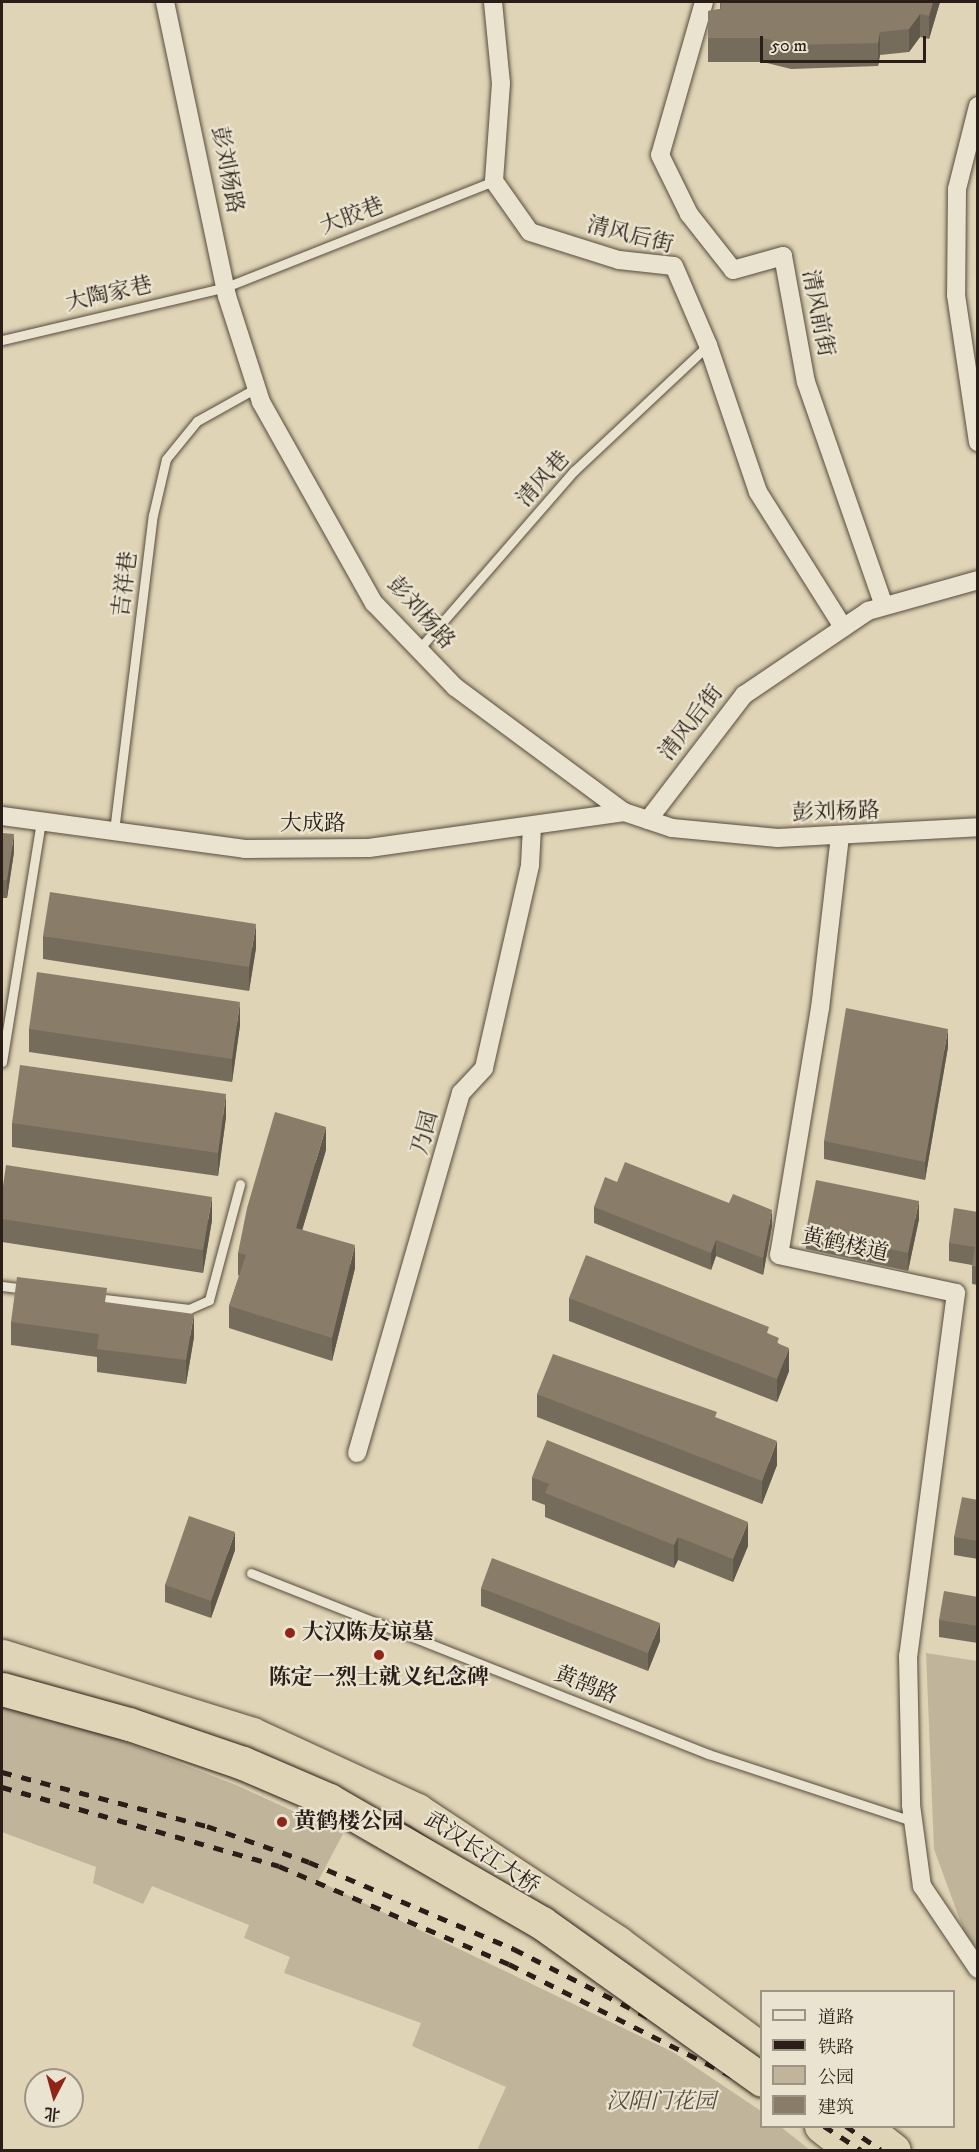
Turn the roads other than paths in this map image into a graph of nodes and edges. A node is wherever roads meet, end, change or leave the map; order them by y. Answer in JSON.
{"nodes":[{"id":1,"x":165,"y":2,"type":"edge"},
{"id":2,"x":493,"y":2,"type":"edge"},
{"id":3,"x":704,"y":2,"type":"edge"},
{"id":4,"x":978,"y":106,"type":"edge"},
{"id":5,"x":494,"y":181,"type":"junction"},
{"id":6,"x":226,"y":287,"type":"junction"},
{"id":7,"x":2,"y":340,"type":"edge"},
{"id":8,"x":708,"y":345,"type":"junction"},
{"id":9,"x":256,"y":388,"type":"junction"},
{"id":10,"x":978,"y":442,"type":"edge"},
{"id":11,"x":978,"y":580,"type":"edge"},
{"id":12,"x":884,"y":606,"type":"junction"},
{"id":13,"x":843,"y":627,"type":"junction"},
{"id":14,"x":419,"y":649,"type":"junction"},
{"id":15,"x":624,"y":812,"type":"junction"},
{"id":16,"x":2,"y":816,"type":"edge"},
{"id":17,"x":648,"y":820,"type":"junction"},
{"id":18,"x":41,"y":821,"type":"junction"},
{"id":19,"x":978,"y":826,"type":"edge"},
{"id":20,"x":532,"y":829,"type":"junction"},
{"id":21,"x":114,"y":831,"type":"junction"},
{"id":22,"x":840,"y":836,"type":"junction"},
{"id":23,"x":2,"y":1062,"type":"edge"},
{"id":24,"x":240,"y":1184,"type":"dead end"},
{"id":25,"x":2,"y":1286,"type":"edge"},
{"id":26,"x":37,"y":1290,"type":"edge"},
{"id":27,"x":84,"y":1296,"type":"edge"},
{"id":28,"x":357,"y":1453,"type":"dead end"},
{"id":29,"x":251,"y":1573,"type":"dead end"},
{"id":30,"x":2,"y":1656,"type":"edge"},
{"id":31,"x":2,"y":1689,"type":"edge"},
{"id":32,"x":912,"y":1821,"type":"junction"},
{"id":33,"x":978,"y":1969,"type":"edge"},
{"id":34,"x":760,"y":2049,"type":"edge"},
{"id":35,"x":760,"y":2079,"type":"edge"},
{"id":36,"x":822,"y":2128,"type":"edge"},
{"id":37,"x":863,"y":2128,"type":"edge"},
{"id":38,"x":852,"y":2151,"type":"edge"},
{"id":39,"x":894,"y":2151,"type":"edge"}],
"edges":[{"from":1,"to":6,"type":"street","name":"彭刘杨路"},
{"from":2,"to":5,"type":"street"},
{"from":3,"to":12,"type":"street","name":"清风前街"},
{"from":4,"to":10,"type":"street"},
{"from":5,"to":6,"type":"lane","name":"大胶巷"},
{"from":5,"to":8,"type":"street","name":"清风后街"},
{"from":6,"to":7,"type":"lane","name":"大陶家巷"},
{"from":6,"to":9,"type":"street","name":"彭刘杨路"},
{"from":8,"to":13,"type":"street","name":"清风后街"},
{"from":8,"to":14,"type":"lane","name":"清风巷"},
{"from":9,"to":14,"type":"street","name":"彭刘杨路"},
{"from":9,"to":21,"type":"lane","name":"吉祥巷"},
{"from":11,"to":12,"type":"street","name":"清风后街"},
{"from":12,"to":13,"type":"street","name":"清风后街"},
{"from":13,"to":17,"type":"street","name":"清风后街"},
{"from":14,"to":15,"type":"street","name":"彭刘杨路"},
{"from":15,"to":17,"type":"street","name":"彭刘杨路"},
{"from":15,"to":20,"type":"street","name":"大成路"},
{"from":16,"to":18,"type":"street","name":"大成路"},
{"from":17,"to":22,"type":"street","name":"彭刘杨路"},
{"from":18,"to":21,"type":"street","name":"大成路"},
{"from":18,"to":23,"type":"lane"},
{"from":19,"to":22,"type":"street","name":"彭刘杨路"},
{"from":20,"to":21,"type":"street","name":"大成路"},
{"from":20,"to":28,"type":"street","name":"乃园"},
{"from":22,"to":32,"type":"street","name":"黄鹤楼道"},
{"from":24,"to":27,"type":"lane"},
{"from":25,"to":26,"type":"lane"},
{"from":29,"to":32,"type":"lane","name":"黄鹄路"},
{"from":30,"to":34,"type":"highway","name":"武汉长江大桥"},
{"from":31,"to":35,"type":"highway","name":"武汉长江大桥","bridge":true},
{"from":32,"to":33,"type":"street"},
{"from":36,"to":38,"type":"highway"},
{"from":37,"to":39,"type":"highway"}]}
